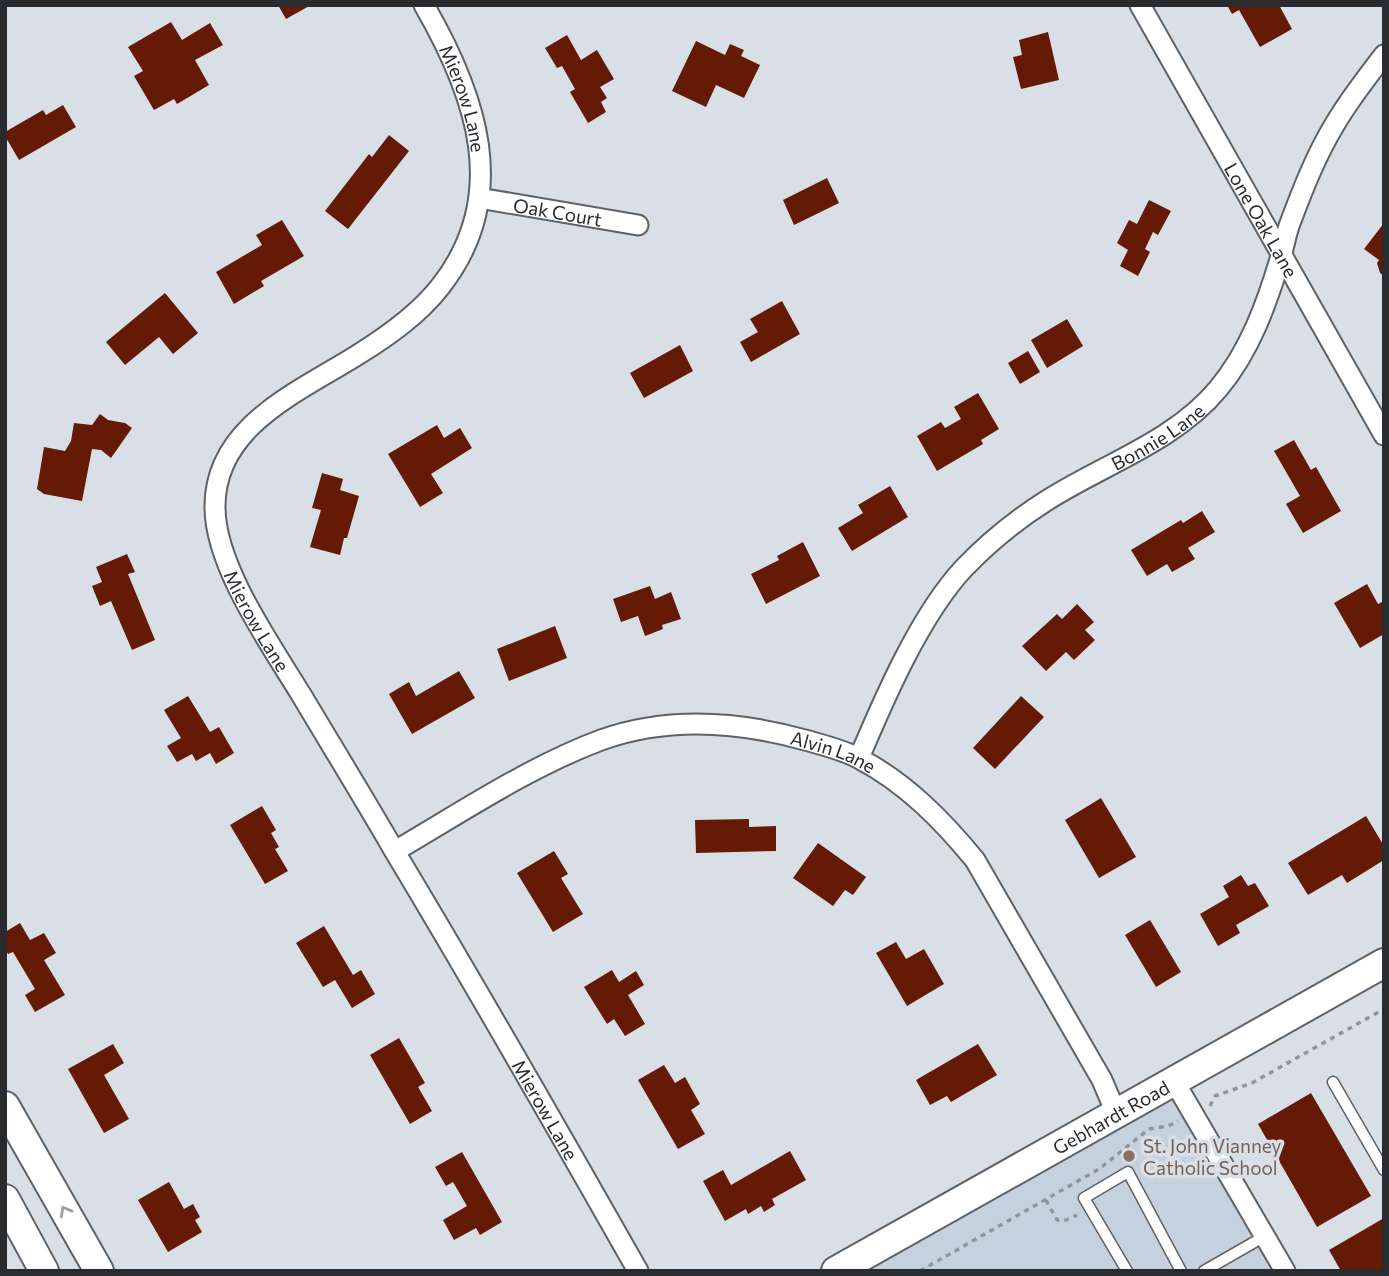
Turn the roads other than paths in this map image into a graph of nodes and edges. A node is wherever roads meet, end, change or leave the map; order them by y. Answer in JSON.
{"nodes":[{"id":1,"x":424,"y":5,"type":"edge"},
{"id":2,"x":1140,"y":5,"type":"edge"},
{"id":3,"x":1384,"y":55,"type":"edge"},
{"id":4,"x":479,"y":198,"type":"junction"},
{"id":5,"x":638,"y":225,"type":"dead end"},
{"id":6,"x":1281,"y":255,"type":"junction"},
{"id":7,"x":1384,"y":435,"type":"edge"},
{"id":8,"x":859,"y":758,"type":"junction"},
{"id":9,"x":395,"y":851,"type":"junction"},
{"id":10,"x":1384,"y":963,"type":"edge"},
{"id":11,"x":1174,"y":1081,"type":"junction"},
{"id":12,"x":1334,"y":1082,"type":"dead end"},
{"id":13,"x":5,"y":1106,"type":"edge"},
{"id":14,"x":1116,"y":1113,"type":"junction"},
{"id":15,"x":1384,"y":1170,"type":"edge"},
{"id":16,"x":5,"y":1199,"type":"edge"},
{"id":17,"x":1265,"y":1236,"type":"junction"},
{"id":18,"x":44,"y":1271,"type":"edge"},
{"id":19,"x":99,"y":1271,"type":"edge"},
{"id":20,"x":638,"y":1271,"type":"edge"},
{"id":21,"x":836,"y":1271,"type":"edge"},
{"id":22,"x":1127,"y":1271,"type":"edge"},
{"id":23,"x":1181,"y":1271,"type":"edge"},
{"id":24,"x":1205,"y":1271,"type":"edge"},
{"id":25,"x":1285,"y":1271,"type":"edge"}],
"edges":[{"from":1,"to":4,"type":"street","name":"Mierow Lane"},
{"from":2,"to":6,"type":"street","name":"Lone Oak Lane"},
{"from":3,"to":6,"type":"street","name":"Bonnie Lane"},
{"from":4,"to":5,"type":"street","name":"Oak Court"},
{"from":4,"to":9,"type":"street","name":"Mierow Lane"},
{"from":6,"to":7,"type":"street","name":"Lone Oak Lane"},
{"from":6,"to":8,"type":"street","name":"Bonnie Lane"},
{"from":8,"to":9,"type":"street","name":"Alvin Lane"},
{"from":8,"to":14,"type":"street","name":"Alvin Lane"},
{"from":9,"to":20,"type":"street","name":"Mierow Lane"},
{"from":10,"to":11,"type":"street","name":"Gebhardt Road"},
{"from":11,"to":14,"type":"street","name":"Gebhardt Road"},
{"from":11,"to":17,"type":"street"},
{"from":12,"to":15,"type":"lane"},
{"from":19,"to":13,"type":"street","one_way":true},
{"from":14,"to":21,"type":"street","name":"Gebhardt Road"},
{"from":16,"to":18,"type":"street"},
{"from":17,"to":24,"type":"lane"},
{"from":17,"to":25,"type":"street"},
{"from":22,"to":23,"type":"lane"}]}
